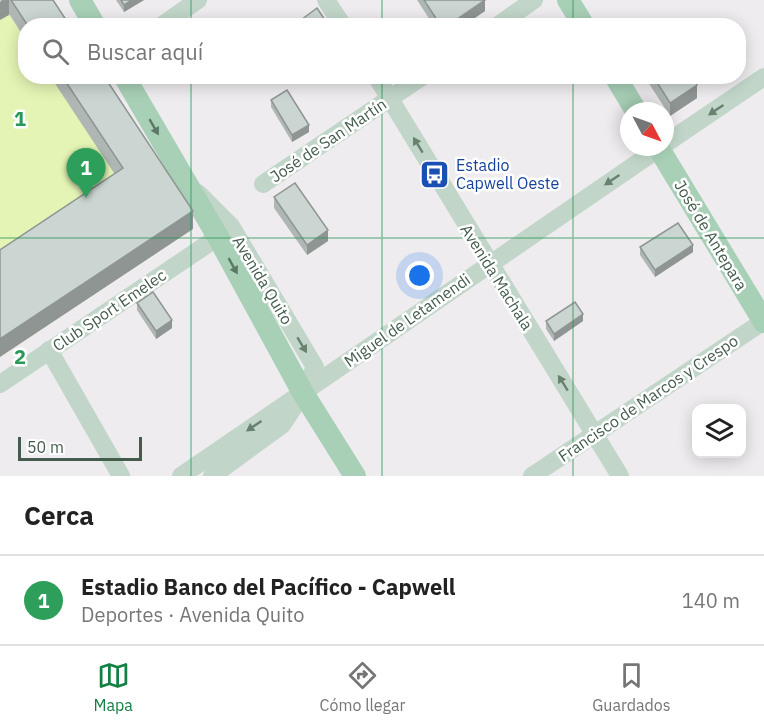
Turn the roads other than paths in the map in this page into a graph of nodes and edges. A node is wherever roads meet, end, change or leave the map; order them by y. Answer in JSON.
{"nodes":[{"id":1,"x":80,"y":0,"type":"edge"},
{"id":2,"x":198,"y":0,"type":"edge"},
{"id":3,"x":326,"y":0,"type":"edge"},
{"id":4,"x":534,"y":0,"type":"edge"},
{"id":5,"x":568,"y":0,"type":"edge"},
{"id":6,"x":90,"y":18,"type":"edge"},
{"id":7,"x":172,"y":18,"type":"edge"},
{"id":8,"x":338,"y":18,"type":"edge"},
{"id":9,"x":508,"y":18,"type":"edge"},
{"id":10,"x":579,"y":18,"type":"edge"},
{"id":11,"x":764,"y":77,"type":"edge"},
{"id":12,"x":129,"y":84,"type":"edge"},
{"id":13,"x":381,"y":84,"type":"edge"},
{"id":14,"x":412,"y":84,"type":"edge"},
{"id":15,"x":620,"y":84,"type":"edge"},
{"id":16,"x":390,"y":99,"type":"junction"},
{"id":17,"x":631,"y":102,"type":"edge"},
{"id":18,"x":674,"y":138,"type":"edge"},
{"id":19,"x":648,"y":156,"type":"edge"},
{"id":20,"x":666,"y":156,"type":"edge"},
{"id":21,"x":184,"y":178,"type":"junction"},
{"id":22,"x":263,"y":184,"type":"dead end"},
{"id":23,"x":218,"y":237,"type":"junction"},
{"id":24,"x":489,"y":263,"type":"junction"},
{"id":25,"x":764,"y":322,"type":"edge"},
{"id":26,"x":49,"y":350,"type":"junction"},
{"id":27,"x":0,"y":384,"type":"edge"},
{"id":28,"x":303,"y":393,"type":"junction"},
{"id":29,"x":594,"y":433,"type":"junction"},
{"id":30,"x":121,"y":476,"type":"edge"},
{"id":31,"x":181,"y":476,"type":"edge"},
{"id":32,"x":212,"y":476,"type":"edge"},
{"id":33,"x":355,"y":476,"type":"edge"},
{"id":34,"x":532,"y":476,"type":"edge"},
{"id":35,"x":620,"y":476,"type":"edge"}],
"edges":[{"from":1,"to":6,"type":"main road"},
{"from":2,"to":7,"type":"street"},
{"from":3,"to":8,"type":"street"},
{"from":4,"to":9,"type":"street"},
{"from":5,"to":10,"type":"main road"},
{"from":11,"to":18,"type":"street","name":"Miguel de Letamendi","one_way":true},
{"from":12,"to":21,"type":"main road","name":"Avenida Quito","one_way":true},
{"from":13,"to":16,"type":"street","name":"Avenida Machala"},
{"from":14,"to":16,"type":"street","name":"José de San Martín"},
{"from":15,"to":17,"type":"main road"},
{"from":16,"to":22,"type":"street","name":"José de San Martín"},
{"from":24,"to":16,"type":"street","name":"Avenida Machala","one_way":true},
{"from":19,"to":24,"type":"street","name":"Miguel de Letamendi","one_way":true},
{"from":20,"to":25,"type":"main road","name":"José de Antepara"},
{"from":21,"to":23,"type":"main road","name":"Avenida Quito"},
{"from":21,"to":28,"type":"street","name":"Avenida Quito","one_way":true},
{"from":23,"to":26,"type":"street","name":"Club Sport Emelec"},
{"from":23,"to":28,"type":"main road","name":"Avenida Quito","one_way":true},
{"from":24,"to":28,"type":"street","name":"Miguel de Letamendi"},
{"from":29,"to":24,"type":"street","name":"Avenida Machala","one_way":true},
{"from":25,"to":29,"type":"street","name":"Francisco de Marcos y Crespo"},
{"from":26,"to":27,"type":"street","name":"Club Sport Emelec"},
{"from":26,"to":30,"type":"street"},
{"from":28,"to":31,"type":"street","name":"Miguel de Letamendi","one_way":true},
{"from":28,"to":32,"type":"street","name":"Miguel de Letamendi"},
{"from":28,"to":33,"type":"main road","name":"Avenida Quito"},
{"from":29,"to":34,"type":"street","name":"Francisco de Marcos y Crespo"},
{"from":29,"to":35,"type":"street","name":"Avenida Machala"}]}
